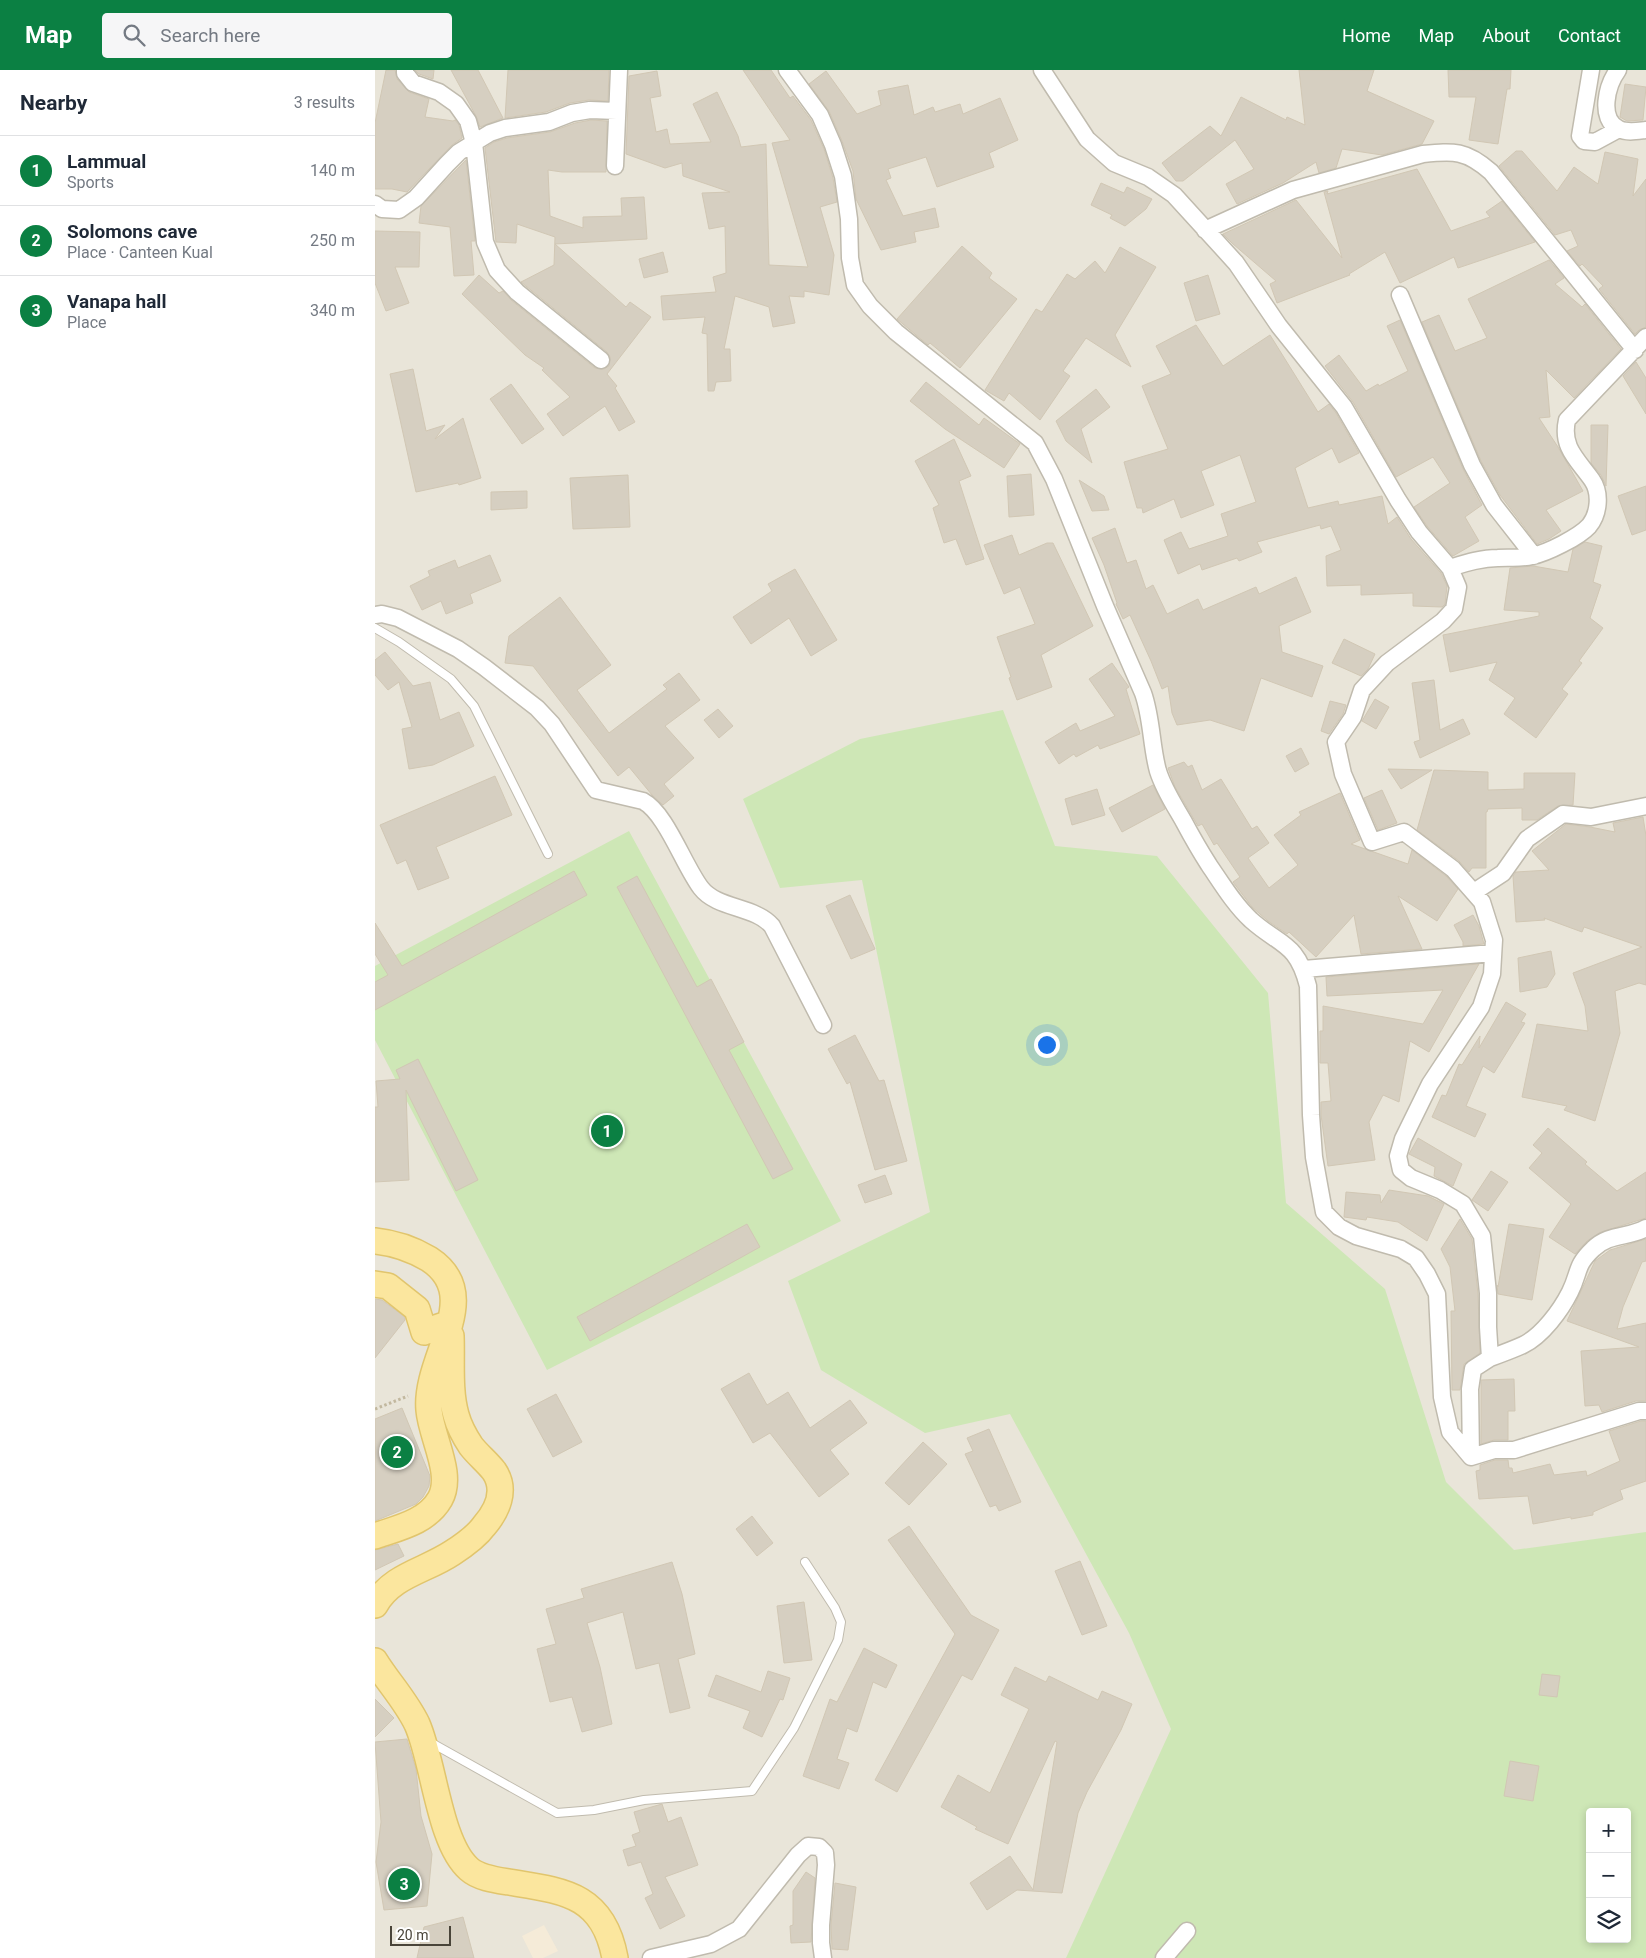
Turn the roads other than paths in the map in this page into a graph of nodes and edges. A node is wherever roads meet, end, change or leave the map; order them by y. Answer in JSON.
{"nodes":[{"id":1,"x":405,"y":70,"type":"edge"},
{"id":2,"x":619,"y":70,"type":"edge"},
{"id":3,"x":787,"y":70,"type":"edge"},
{"id":4,"x":1042,"y":70,"type":"edge"},
{"id":5,"x":1591,"y":70,"type":"edge"},
{"id":6,"x":1618,"y":70,"type":"edge"},
{"id":7,"x":617,"y":111,"type":"junction"},
{"id":8,"x":1619,"y":130,"type":"junction"},
{"id":9,"x":1646,"y":130,"type":"edge"},
{"id":10,"x":474,"y":143,"type":"junction"},
{"id":11,"x":615,"y":166,"type":"dead end"},
{"id":12,"x":375,"y":204,"type":"edge"},
{"id":13,"x":1205,"y":230,"type":"junction"},
{"id":14,"x":1399,"y":295,"type":"dead end"},
{"id":15,"x":1646,"y":337,"type":"edge"},
{"id":16,"x":1635,"y":350,"type":"junction"},
{"id":17,"x":601,"y":360,"type":"dead end"},
{"id":18,"x":1534,"y":556,"type":"junction"},
{"id":19,"x":1450,"y":568,"type":"junction"},
{"id":20,"x":375,"y":615,"type":"edge"},
{"id":21,"x":375,"y":628,"type":"edge"},
{"id":22,"x":1646,"y":806,"type":"edge"},
{"id":23,"x":548,"y":854,"type":"dead end"},
{"id":24,"x":1474,"y":892,"type":"junction"},
{"id":25,"x":1493,"y":952,"type":"junction"},
{"id":26,"x":1304,"y":969,"type":"junction"},
{"id":27,"x":823,"y":1026,"type":"dead end"},
{"id":28,"x":1646,"y":1228,"type":"edge"},
{"id":29,"x":375,"y":1241,"type":"edge"},
{"id":30,"x":375,"y":1284,"type":"edge"},
{"id":31,"x":450,"y":1323,"type":"junction"},
{"id":32,"x":1490,"y":1358,"type":"junction"},
{"id":33,"x":1646,"y":1411,"type":"edge"},
{"id":34,"x":1471,"y":1457,"type":"junction"},
{"id":35,"x":375,"y":1536,"type":"edge"},
{"id":36,"x":805,"y":1562,"type":"dead end"},
{"id":37,"x":375,"y":1605,"type":"edge"},
{"id":38,"x":375,"y":1661,"type":"edge"},
{"id":39,"x":421,"y":1738,"type":"junction"},
{"id":40,"x":1187,"y":1931,"type":"dead end"},
{"id":41,"x":615,"y":1958,"type":"edge"},
{"id":42,"x":651,"y":1958,"type":"edge"},
{"id":43,"x":823,"y":1958,"type":"edge"},
{"id":44,"x":1164,"y":1958,"type":"edge"}],
"edges":[{"from":1,"to":10,"type":"street"},
{"from":2,"to":7,"type":"street"},
{"from":3,"to":26,"type":"street"},
{"from":4,"to":13,"type":"street"},
{"from":5,"to":8,"type":"street"},
{"from":6,"to":8,"type":"street"},
{"from":7,"to":10,"type":"street"},
{"from":7,"to":11,"type":"street"},
{"from":8,"to":9,"type":"street"},
{"from":10,"to":12,"type":"street"},
{"from":10,"to":17,"type":"street"},
{"from":13,"to":16,"type":"street"},
{"from":13,"to":19,"type":"street"},
{"from":14,"to":18,"type":"street"},
{"from":15,"to":16,"type":"street"},
{"from":16,"to":18,"type":"street"},
{"from":18,"to":19,"type":"street"},
{"from":19,"to":24,"type":"street"},
{"from":20,"to":27,"type":"street"},
{"from":21,"to":23,"type":"lane"},
{"from":22,"to":24,"type":"street"},
{"from":24,"to":25,"type":"street"},
{"from":25,"to":26,"type":"street"},
{"from":25,"to":32,"type":"street"},
{"from":26,"to":34,"type":"street"},
{"from":28,"to":32,"type":"street"},
{"from":29,"to":31,"type":"main road"},
{"from":30,"to":31,"type":"main road"},
{"from":31,"to":35,"type":"main road"},
{"from":31,"to":37,"type":"main road"},
{"from":32,"to":34,"type":"street"},
{"from":33,"to":34,"type":"street"},
{"from":36,"to":39,"type":"lane"},
{"from":38,"to":39,"type":"main road"},
{"from":39,"to":41,"type":"main road"},
{"from":40,"to":44,"type":"street"},
{"from":42,"to":43,"type":"street"}]}
